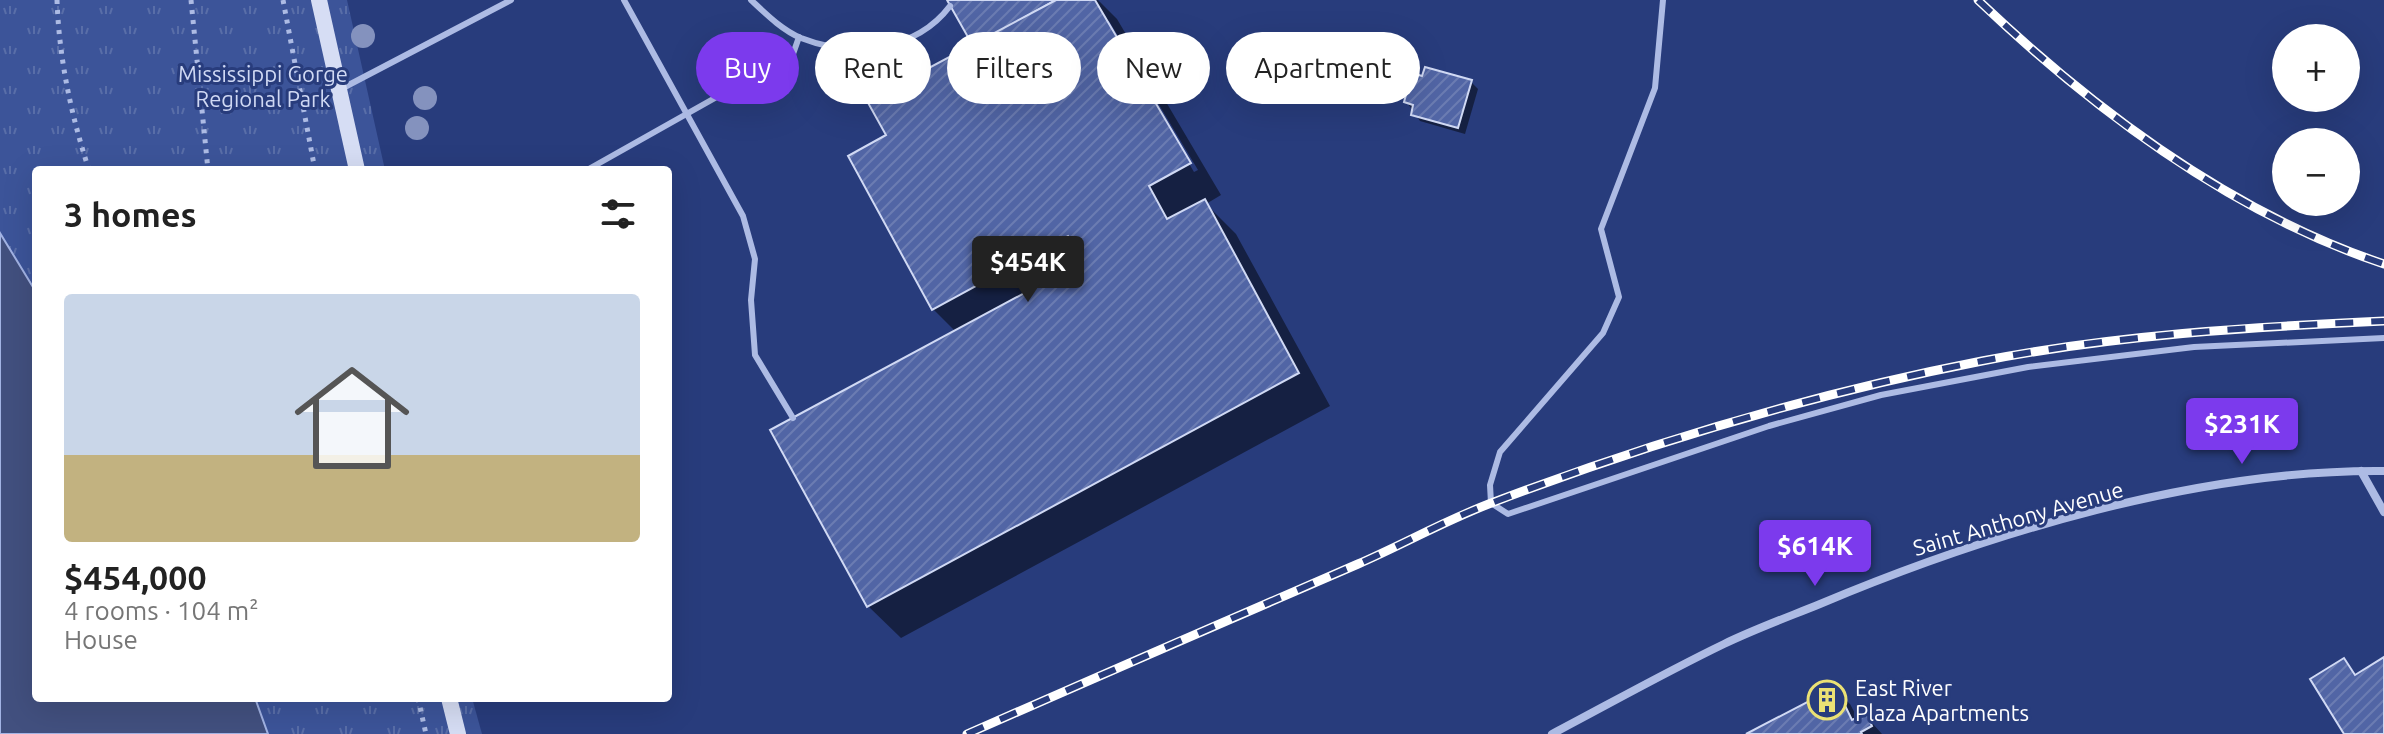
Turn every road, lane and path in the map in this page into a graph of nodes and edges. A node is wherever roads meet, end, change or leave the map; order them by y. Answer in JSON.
{"nodes":[{"id":1,"x":57,"y":0,"type":"edge"},
{"id":2,"x":191,"y":0,"type":"edge"},
{"id":3,"x":283,"y":0,"type":"edge"},
{"id":4,"x":319,"y":0,"type":"edge"},
{"id":5,"x":511,"y":0,"type":"edge"},
{"id":6,"x":624,"y":0,"type":"edge"},
{"id":7,"x":751,"y":0,"type":"edge"},
{"id":8,"x":1663,"y":0,"type":"edge"},
{"id":9,"x":950,"y":6,"type":"dead end"},
{"id":10,"x":791,"y":32,"type":"edge"},
{"id":11,"x":799,"y":37,"type":"edge"},
{"id":12,"x":340,"y":90,"type":"junction"},
{"id":13,"x":704,"y":104,"type":"edge"},
{"id":14,"x":688,"y":113,"type":"junction"},
{"id":15,"x":88,"y":166,"type":"edge"},
{"id":16,"x":208,"y":166,"type":"edge"},
{"id":17,"x":314,"y":166,"type":"edge"},
{"id":18,"x":356,"y":166,"type":"edge"},
{"id":19,"x":594,"y":166,"type":"edge"},
{"id":20,"x":2384,"y":338,"type":"edge"},
{"id":21,"x":793,"y":418,"type":"dead end"},
{"id":22,"x":2361,"y":471,"type":"junction"},
{"id":23,"x":2384,"y":471,"type":"edge"},
{"id":24,"x":2384,"y":512,"type":"edge"},
{"id":25,"x":419,"y":702,"type":"edge"},
{"id":26,"x":450,"y":702,"type":"edge"},
{"id":27,"x":426,"y":734,"type":"edge"},
{"id":28,"x":458,"y":734,"type":"edge"},
{"id":29,"x":1552,"y":734,"type":"edge"}],
"edges":[{"from":1,"to":15,"type":"path"},
{"from":2,"to":16,"type":"path"},
{"from":3,"to":17,"type":"path"},
{"from":4,"to":12,"type":"street"},
{"from":5,"to":12,"type":"lane"},
{"from":6,"to":14,"type":"lane"},
{"from":7,"to":10,"type":"lane"},
{"from":8,"to":20,"type":"lane"},
{"from":9,"to":11,"type":"lane"},
{"from":12,"to":18,"type":"street"},
{"from":13,"to":14,"type":"lane"},
{"from":14,"to":19,"type":"lane"},
{"from":14,"to":21,"type":"lane"},
{"from":22,"to":23,"type":"street","name":"Saint Anthony Avenue"},
{"from":22,"to":24,"type":"street"},
{"from":22,"to":29,"type":"street","name":"Saint Anthony Avenue"},
{"from":25,"to":27,"type":"path"},
{"from":26,"to":28,"type":"street"}]}
